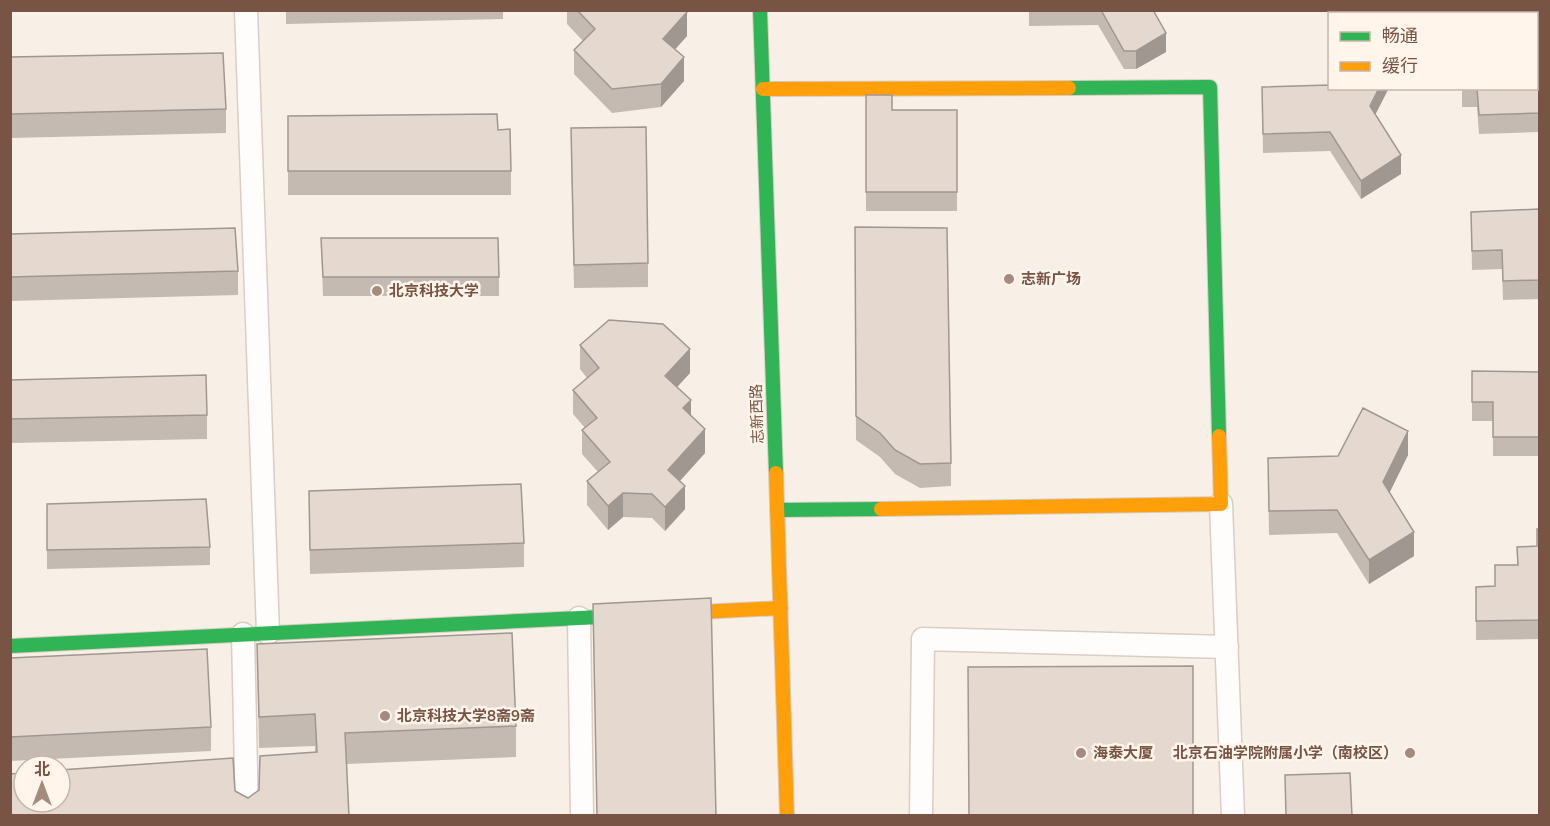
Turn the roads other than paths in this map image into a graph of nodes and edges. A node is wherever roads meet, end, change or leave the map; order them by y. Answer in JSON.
{"nodes":[{"id":1,"x":246,"y":10,"type":"edge"},
{"id":2,"x":760,"y":10,"type":"edge"},
{"id":3,"x":763,"y":89,"type":"junction"},
{"id":4,"x":1221,"y":504,"type":"junction"},
{"id":5,"x":777,"y":510,"type":"junction"},
{"id":6,"x":781,"y":608,"type":"junction"},
{"id":7,"x":579,"y":618,"type":"junction"},
{"id":8,"x":268,"y":633,"type":"junction"},
{"id":9,"x":243,"y":634,"type":"junction"},
{"id":10,"x":10,"y":646,"type":"edge"},
{"id":11,"x":1227,"y":647,"type":"junction"},
{"id":12,"x":247,"y":816,"type":"edge"},
{"id":13,"x":582,"y":816,"type":"edge"},
{"id":14,"x":787,"y":816,"type":"edge"},
{"id":15,"x":921,"y":816,"type":"edge"},
{"id":16,"x":1233,"y":816,"type":"edge"}],
"edges":[{"from":1,"to":8,"type":"street"},
{"from":2,"to":3,"type":"street","name":"志新西路"},
{"from":3,"to":4,"type":"street"},
{"from":3,"to":5,"type":"street","name":"志新西路"},
{"from":4,"to":5,"type":"street"},
{"from":4,"to":11,"type":"street"},
{"from":5,"to":6,"type":"street","name":"志新西路"},
{"from":6,"to":7,"type":"street"},
{"from":6,"to":14,"type":"street","name":"志新西路"},
{"from":7,"to":8,"type":"street"},
{"from":7,"to":13,"type":"street"},
{"from":8,"to":9,"type":"street"},
{"from":9,"to":10,"type":"street"},
{"from":9,"to":12,"type":"street"},
{"from":11,"to":15,"type":"street"},
{"from":11,"to":16,"type":"street"}]}
